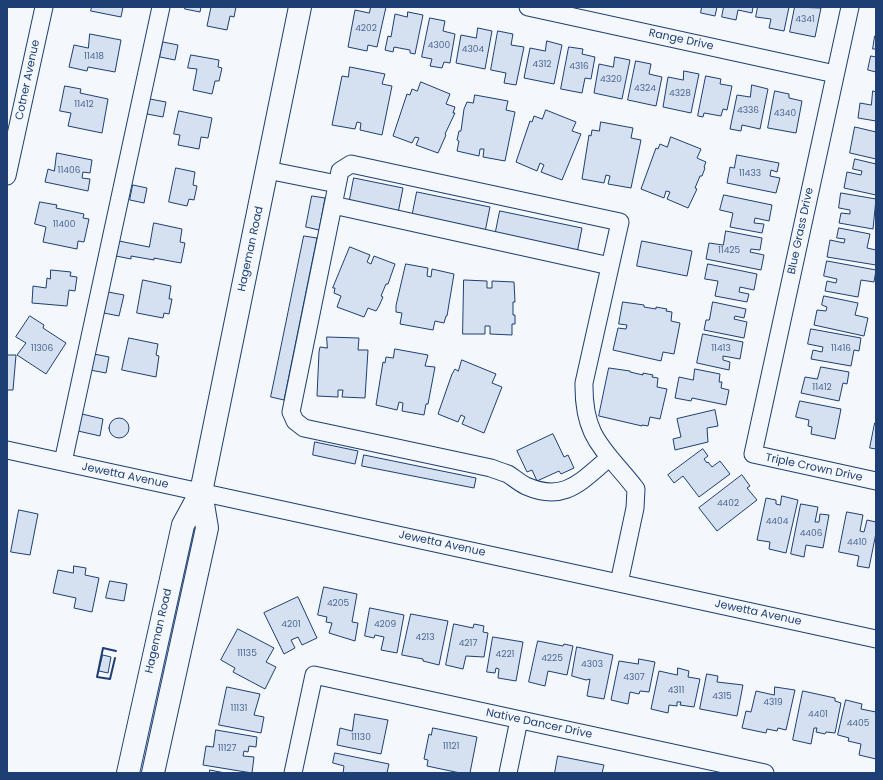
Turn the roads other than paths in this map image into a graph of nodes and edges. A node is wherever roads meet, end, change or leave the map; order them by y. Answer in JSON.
{"nodes":[{"id":1,"x":44,"y":7,"type":"edge"},
{"id":2,"x":161,"y":7,"type":"edge"},
{"id":3,"x":300,"y":7,"type":"edge"},
{"id":4,"x":528,"y":7,"type":"edge"},
{"id":5,"x":850,"y":7,"type":"edge"},
{"id":6,"x":835,"y":74,"type":"junction"},
{"id":7,"x":267,"y":170,"type":"junction"},
{"id":8,"x":7,"y":176,"type":"edge"},
{"id":9,"x":337,"y":184,"type":"junction"},
{"id":10,"x":333,"y":205,"type":"junction"},
{"id":11,"x":610,"y":266,"type":"junction"},
{"id":12,"x":7,"y":450,"type":"edge"},
{"id":13,"x":753,"y":454,"type":"joint"},
{"id":14,"x":609,"y":458,"type":"junction"},
{"id":15,"x":63,"y":462,"type":"junction"},
{"id":16,"x":876,"y":481,"type":"edge"},
{"id":17,"x":201,"y":492,"type":"junction"},
{"id":18,"x":619,"y":583,"type":"junction"},
{"id":19,"x":876,"y":639,"type":"edge"},
{"id":20,"x":520,"y":720,"type":"junction"},
{"id":21,"x":728,"y":769,"type":"edge"},
{"id":22,"x":128,"y":773,"type":"edge"},
{"id":23,"x":153,"y":773,"type":"edge"},
{"id":24,"x":292,"y":773,"type":"edge"},
{"id":25,"x":508,"y":773,"type":"edge"},
{"id":26,"x":765,"y":773,"type":"edge"}],
"edges":[{"from":1,"to":8,"type":"street","name":"Cotner Avenue"},
{"from":2,"to":15,"type":"street"},
{"from":3,"to":7,"type":"main road","name":"Hageman Road"},
{"from":4,"to":6,"type":"street","name":"Range Drive"},
{"from":5,"to":6,"type":"street","name":"Blue Grass Drive"},
{"from":6,"to":13,"type":"street","name":"Blue Grass Drive"},
{"from":7,"to":9,"type":"street"},
{"from":7,"to":17,"type":"main road","name":"Hageman Road"},
{"from":9,"to":10,"type":"street"},
{"from":9,"to":11,"type":"street"},
{"from":10,"to":11,"type":"street"},
{"from":10,"to":14,"type":"street"},
{"from":11,"to":14,"type":"street"},
{"from":12,"to":15,"type":"street","name":"Jewetta Avenue"},
{"from":13,"to":16,"type":"street","name":"Triple Crown Drive"},
{"from":14,"to":18,"type":"street"},
{"from":15,"to":17,"type":"street","name":"Jewetta Avenue"},
{"from":17,"to":18,"type":"street","name":"Jewetta Avenue"},
{"from":17,"to":22,"type":"main road","name":"Hageman Road"},
{"from":17,"to":23,"type":"main road","name":"Hageman Road"},
{"from":18,"to":19,"type":"street","name":"Jewetta Avenue"},
{"from":20,"to":21,"type":"street","name":"Native Dancer Drive"},
{"from":20,"to":24,"type":"street","name":"Native Dancer Drive"},
{"from":20,"to":25,"type":"street"},
{"from":21,"to":26,"type":"street","name":"Native Dancer Drive"}]}
